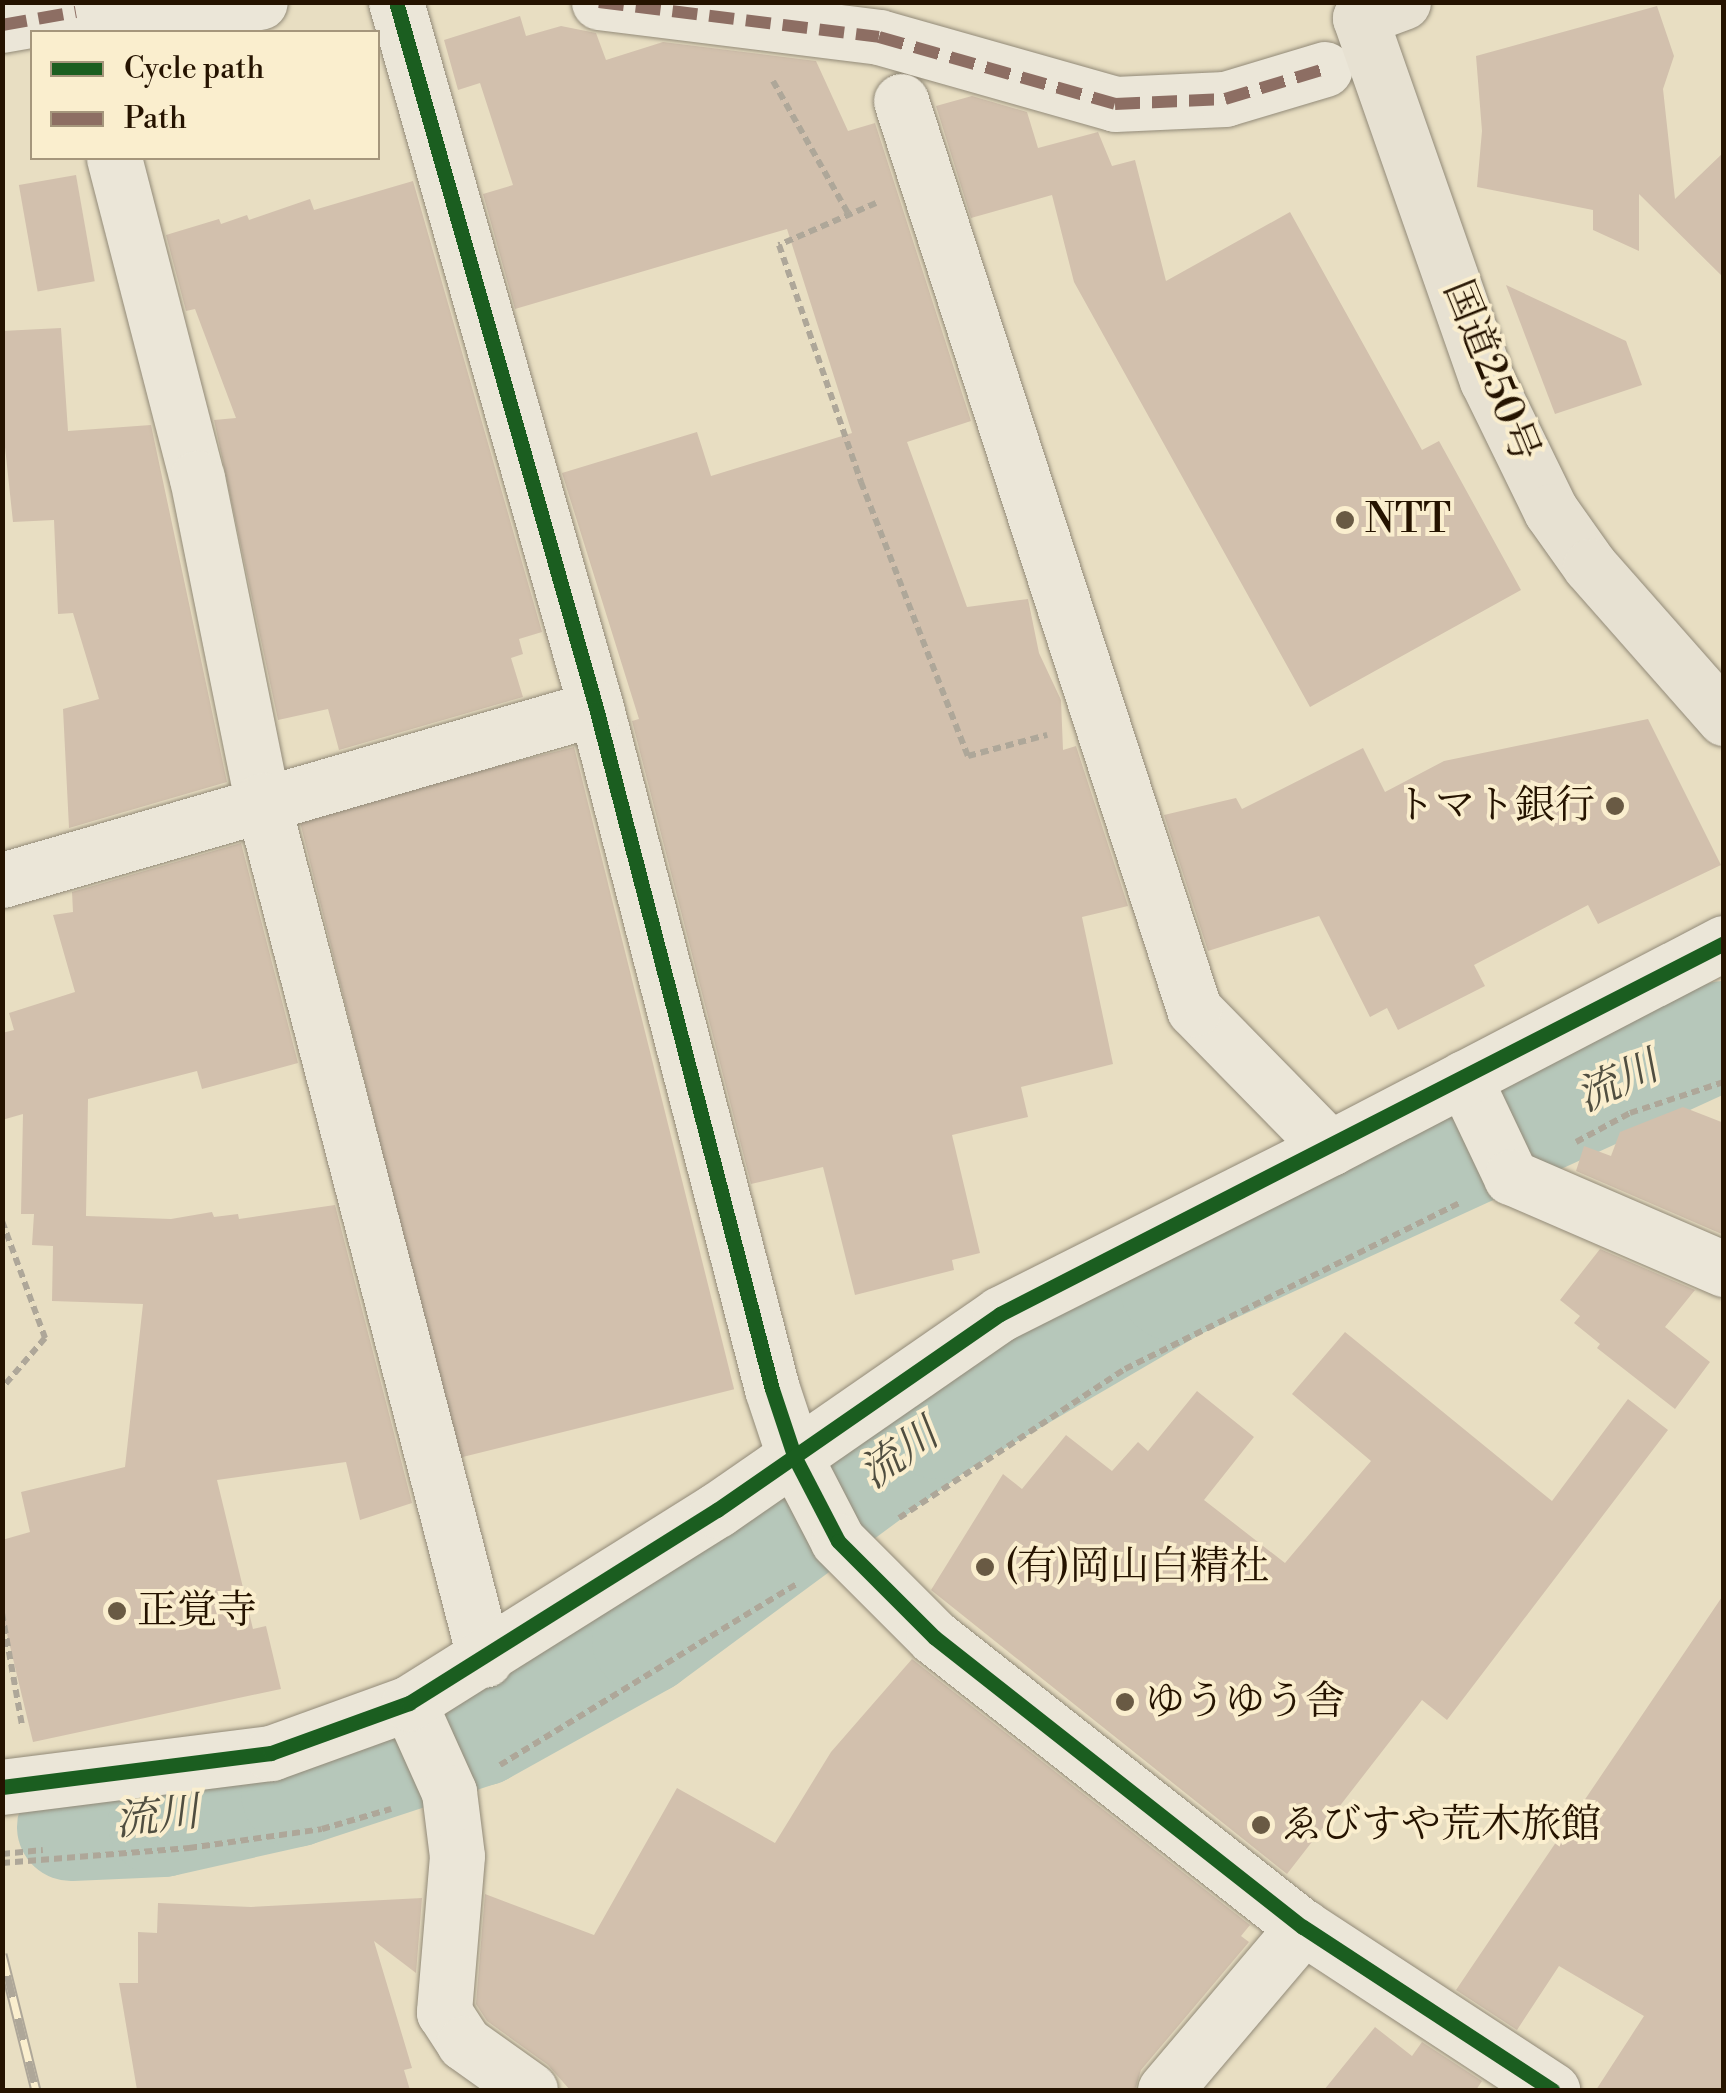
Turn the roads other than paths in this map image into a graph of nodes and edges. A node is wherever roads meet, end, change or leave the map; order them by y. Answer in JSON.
{"nodes":[{"id":1,"x":260,"y":2,"type":"edge"},
{"id":2,"x":396,"y":2,"type":"edge"},
{"id":3,"x":599,"y":2,"type":"edge"},
{"id":4,"x":1373,"y":8,"type":"edge"},
{"id":5,"x":63,"y":16,"type":"edge"},
{"id":6,"x":2,"y":25,"type":"edge"},
{"id":7,"x":1324,"y":69,"type":"dead end"},
{"id":8,"x":901,"y":102,"type":"dead end"},
{"id":9,"x":115,"y":160,"type":"edge"},
{"id":10,"x":596,"y":708,"type":"junction"},
{"id":11,"x":1724,"y":718,"type":"edge"},
{"id":12,"x":262,"y":800,"type":"junction"},
{"id":13,"x":2,"y":880,"type":"edge"},
{"id":14,"x":1724,"y":943,"type":"edge"},
{"id":15,"x":1470,"y":1096,"type":"junction"},
{"id":16,"x":1330,"y":1148,"type":"junction"},
{"id":17,"x":1724,"y":1270,"type":"edge"},
{"id":18,"x":799,"y":1468,"type":"junction"},
{"id":19,"x":485,"y":1660,"type":"junction"},
{"id":20,"x":416,"y":1716,"type":"junction"},
{"id":21,"x":17,"y":1786,"type":"edge"},
{"id":22,"x":1303,"y":1927,"type":"junction"},
{"id":23,"x":530,"y":2090,"type":"edge"},
{"id":24,"x":1165,"y":2090,"type":"edge"},
{"id":25,"x":1552,"y":2090,"type":"edge"}],
"edges":[{"from":1,"to":5,"type":"street"},
{"from":2,"to":10,"type":"street"},
{"from":3,"to":7,"type":"street"},
{"from":4,"to":11,"type":"highway","name":"国道250号"},
{"from":5,"to":6,"type":"street"},
{"from":8,"to":16,"type":"street"},
{"from":9,"to":12,"type":"street"},
{"from":10,"to":12,"type":"street"},
{"from":10,"to":18,"type":"street"},
{"from":12,"to":13,"type":"street"},
{"from":12,"to":19,"type":"street"},
{"from":14,"to":15,"type":"street"},
{"from":15,"to":16,"type":"street"},
{"from":15,"to":17,"type":"street"},
{"from":16,"to":18,"type":"street"},
{"from":18,"to":19,"type":"street"},
{"from":18,"to":22,"type":"street"},
{"from":19,"to":20,"type":"street"},
{"from":20,"to":21,"type":"street"},
{"from":20,"to":23,"type":"street"},
{"from":22,"to":24,"type":"street"},
{"from":22,"to":25,"type":"street"}]}
